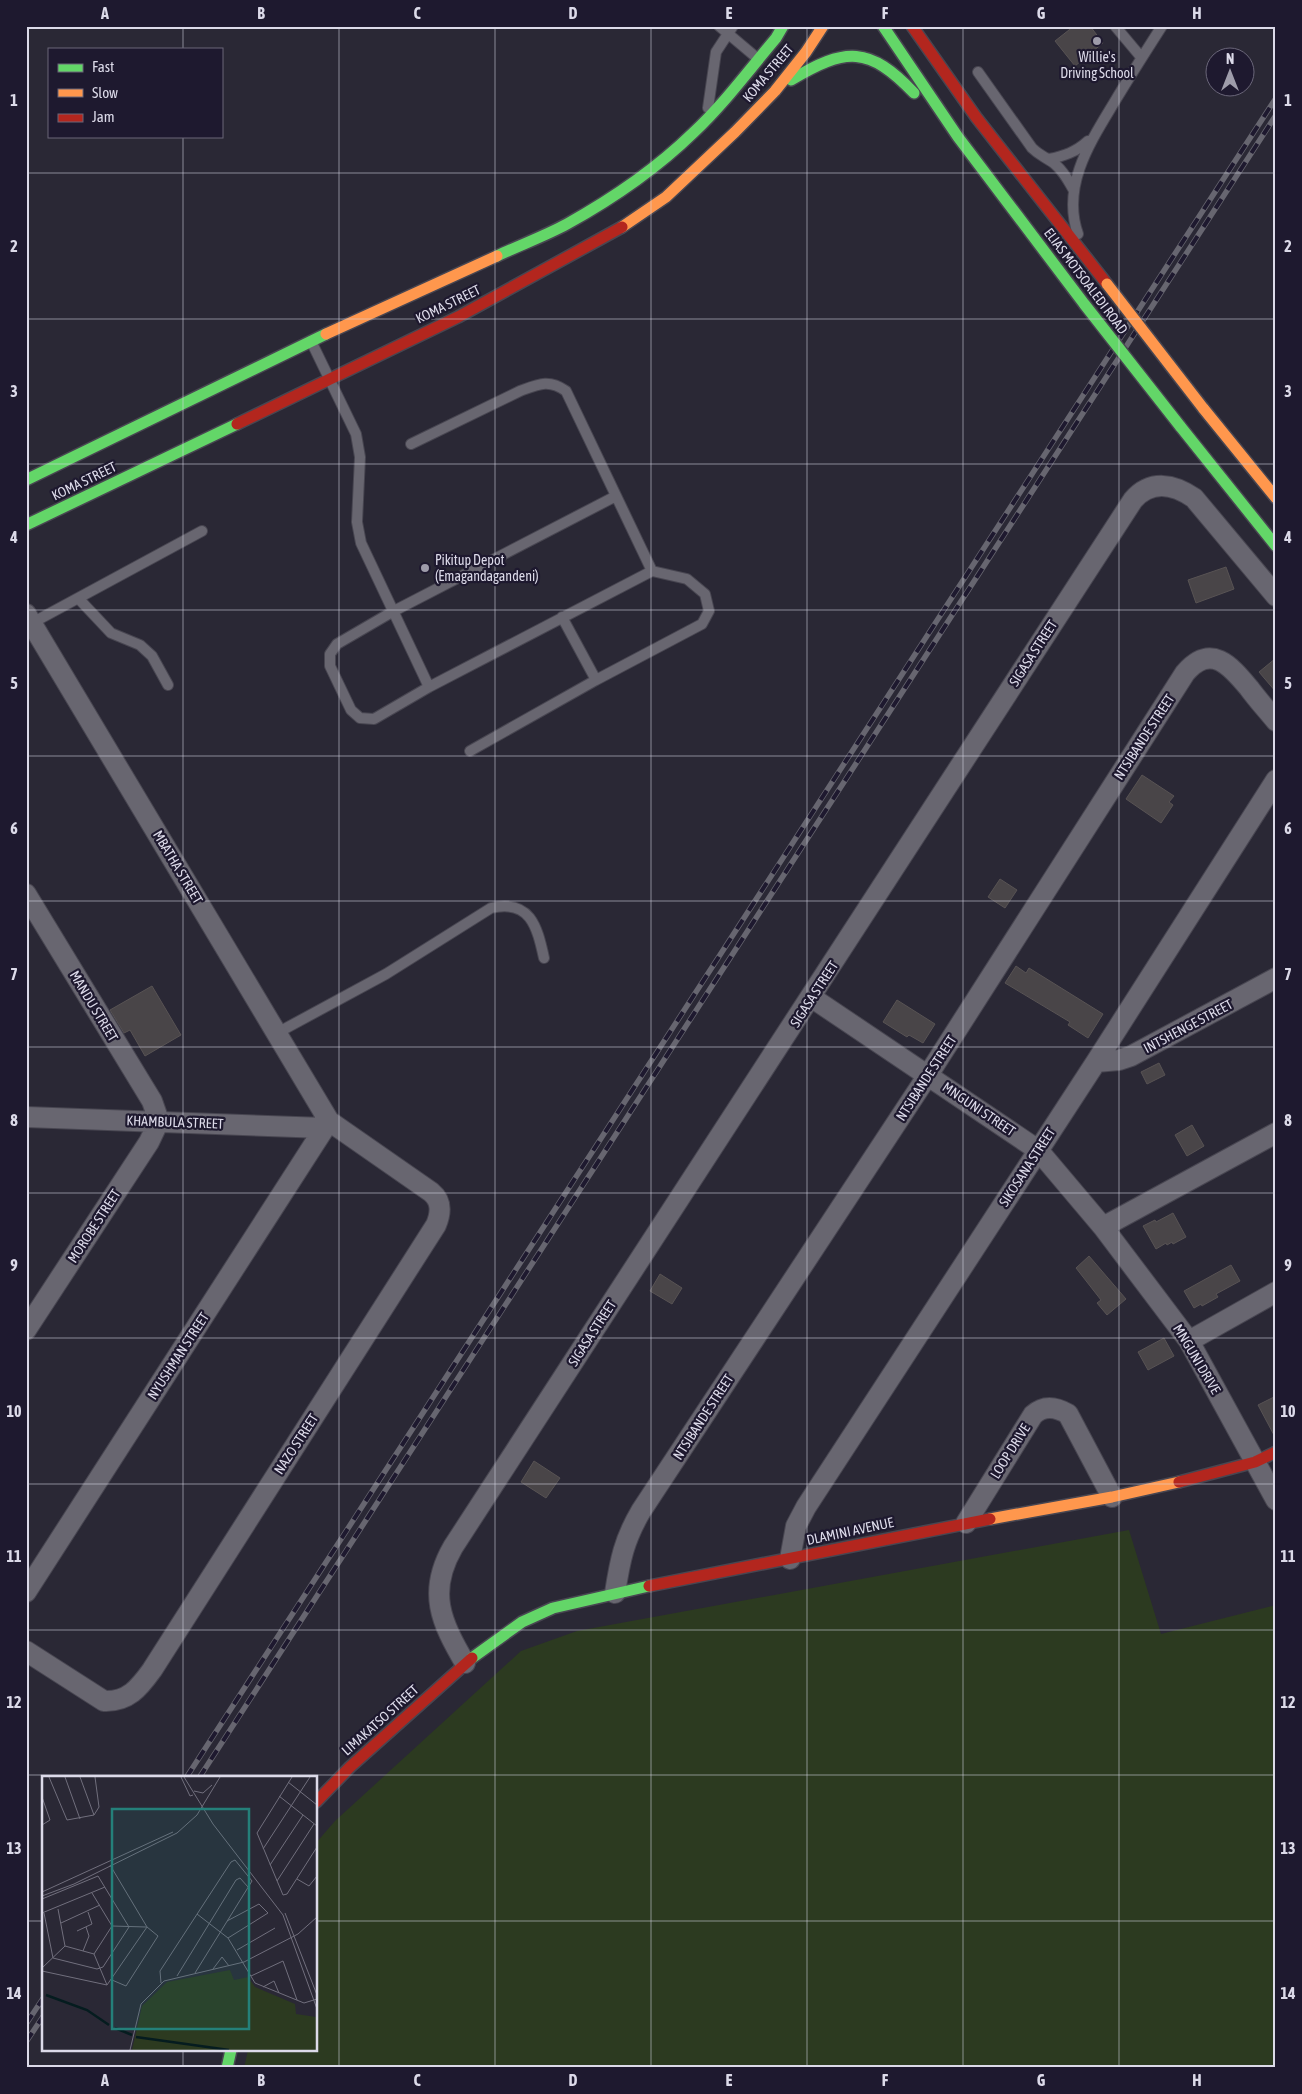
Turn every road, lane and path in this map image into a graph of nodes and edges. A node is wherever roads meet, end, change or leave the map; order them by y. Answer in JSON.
{"nodes":[{"id":1,"x":719,"y":26,"type":"edge"},
{"id":2,"x":783,"y":26,"type":"edge"},
{"id":3,"x":823,"y":26,"type":"edge"},
{"id":4,"x":883,"y":26,"type":"edge"},
{"id":5,"x":912,"y":26,"type":"edge"},
{"id":6,"x":1115,"y":26,"type":"edge"},
{"id":7,"x":1162,"y":26,"type":"edge"},
{"id":8,"x":730,"y":30,"type":"edge"},
{"id":9,"x":1141,"y":57,"type":"junction"},
{"id":10,"x":757,"y":59,"type":"junction"},
{"id":11,"x":978,"y":72,"type":"dead end"},
{"id":12,"x":775,"y":91,"type":"junction"},
{"id":13,"x":707,"y":119,"type":"junction"},
{"id":14,"x":958,"y":136,"type":"junction"},
{"id":15,"x":1092,"y":138,"type":"junction"},
{"id":16,"x":1049,"y":159,"type":"junction"},
{"id":17,"x":1074,"y":188,"type":"junction"},
{"id":18,"x":1087,"y":258,"type":"junction"},
{"id":19,"x":311,"y":341,"type":"junction"},
{"id":20,"x":330,"y":378,"type":"junction"},
{"id":21,"x":411,"y":444,"type":"dead end"},
{"id":22,"x":26,"y":480,"type":"edge"},
{"id":23,"x":616,"y":496,"type":"junction"},
{"id":24,"x":1276,"y":498,"type":"edge"},
{"id":25,"x":26,"y":525,"type":"edge"},
{"id":26,"x":202,"y":531,"type":"dead end"},
{"id":27,"x":1276,"y":546,"type":"edge"},
{"id":28,"x":652,"y":571,"type":"junction"},
{"id":29,"x":1276,"y":596,"type":"edge"},
{"id":30,"x":78,"y":598,"type":"junction"},
{"id":31,"x":392,"y":612,"type":"junction"},
{"id":32,"x":562,"y":617,"type":"junction"},
{"id":33,"x":29,"y":618,"type":"edge"},
{"id":34,"x":596,"y":680,"type":"junction"},
{"id":35,"x":168,"y":685,"type":"dead end"},
{"id":36,"x":429,"y":687,"type":"junction"},
{"id":37,"x":1276,"y":721,"type":"edge"},
{"id":38,"x":470,"y":751,"type":"dead end"},
{"id":39,"x":1276,"y":780,"type":"edge"},
{"id":40,"x":26,"y":894,"type":"edge"},
{"id":41,"x":544,"y":958,"type":"dead end"},
{"id":42,"x":1276,"y":978,"type":"edge"},
{"id":43,"x":811,"y":997,"type":"junction"},
{"id":44,"x":277,"y":1033,"type":"junction"},
{"id":45,"x":1096,"y":1062,"type":"junction"},
{"id":46,"x":928,"y":1075,"type":"junction"},
{"id":47,"x":26,"y":1117,"type":"edge"},
{"id":48,"x":159,"y":1121,"type":"junction"},
{"id":49,"x":327,"y":1124,"type":"junction"},
{"id":50,"x":1276,"y":1133,"type":"edge"},
{"id":51,"x":1038,"y":1150,"type":"junction"},
{"id":52,"x":1103,"y":1227,"type":"junction"},
{"id":53,"x":1276,"y":1292,"type":"edge"},
{"id":54,"x":26,"y":1330,"type":"edge"},
{"id":55,"x":1189,"y":1341,"type":"junction"},
{"id":56,"x":1276,"y":1452,"type":"edge"},
{"id":57,"x":1255,"y":1462,"type":"junction"},
{"id":58,"x":1112,"y":1497,"type":"junction"},
{"id":59,"x":1276,"y":1500,"type":"edge"},
{"id":60,"x":966,"y":1523,"type":"junction"},
{"id":61,"x":790,"y":1559,"type":"junction"},
{"id":62,"x":26,"y":1592,"type":"edge"},
{"id":63,"x":615,"y":1593,"type":"junction"},
{"id":64,"x":26,"y":1651,"type":"edge"},
{"id":65,"x":466,"y":1663,"type":"junction"},
{"id":66,"x":318,"y":1800,"type":"edge"},
{"id":67,"x":231,"y":2052,"type":"edge"},
{"id":68,"x":227,"y":2068,"type":"edge"}],
"edges":[{"from":1,"to":8,"type":"lane"},
{"from":2,"to":10,"type":"main road","name":"KOMA STREET"},
{"from":3,"to":12,"type":"main road","name":"KOMA STREET"},
{"from":4,"to":14,"type":"main road","name":"ELIAS MOTSOALEDI ROAD"},
{"from":5,"to":18,"type":"main road","name":"ELIAS MOTSOALEDI ROAD"},
{"from":6,"to":9,"type":"lane"},
{"from":7,"to":9,"type":"lane"},
{"from":8,"to":10,"type":"lane"},
{"from":8,"to":13,"type":"lane"},
{"from":9,"to":15,"type":"lane"},
{"from":10,"to":13,"type":"main road","name":"KOMA STREET"},
{"from":11,"to":16,"type":"lane"},
{"from":12,"to":14,"type":"main road"},
{"from":12,"to":20,"type":"main road","name":"KOMA STREET"},
{"from":13,"to":19,"type":"main road","name":"KOMA STREET"},
{"from":14,"to":27,"type":"main road","name":"ELIAS MOTSOALEDI ROAD","bridge":true},
{"from":15,"to":16,"type":"lane"},
{"from":15,"to":17,"type":"lane"},
{"from":16,"to":17,"type":"lane"},
{"from":17,"to":18,"type":"lane"},
{"from":18,"to":24,"type":"main road","name":"ELIAS MOTSOALEDI ROAD","bridge":true},
{"from":19,"to":20,"type":"lane"},
{"from":19,"to":22,"type":"main road","name":"KOMA STREET"},
{"from":20,"to":25,"type":"main road","name":"KOMA STREET"},
{"from":20,"to":31,"type":"lane"},
{"from":21,"to":23,"type":"lane"},
{"from":23,"to":28,"type":"lane"},
{"from":23,"to":31,"type":"lane"},
{"from":26,"to":30,"type":"lane"},
{"from":28,"to":32,"type":"lane"},
{"from":28,"to":34,"type":"lane"},
{"from":29,"to":43,"type":"street","name":"SIGASA STREET"},
{"from":30,"to":33,"type":"lane"},
{"from":30,"to":35,"type":"lane"},
{"from":31,"to":36,"type":"lane"},
{"from":31,"to":36,"type":"lane"},
{"from":32,"to":34,"type":"lane"},
{"from":32,"to":36,"type":"lane"},
{"from":33,"to":44,"type":"street","name":"MBATHA STREET"},
{"from":34,"to":38,"type":"lane"},
{"from":37,"to":46,"type":"street","name":"NTSIBANDE STREET"},
{"from":39,"to":45,"type":"street","name":"SIKOSANA STREET"},
{"from":40,"to":48,"type":"street","name":"MANDU STREET"},
{"from":41,"to":44,"type":"lane"},
{"from":42,"to":45,"type":"street","name":"INTSHENGE STREET"},
{"from":43,"to":46,"type":"street","name":"MNGUNI STREET"},
{"from":43,"to":65,"type":"street","name":"SIGASA STREET"},
{"from":44,"to":49,"type":"street","name":"MBATHA STREET"},
{"from":45,"to":51,"type":"street","name":"SIKOSANA STREET"},
{"from":46,"to":51,"type":"street","name":"MNGUNI STREET"},
{"from":46,"to":63,"type":"street","name":"NTSIBANDE STREET"},
{"from":47,"to":48,"type":"street","name":"KHAMBULA STREET"},
{"from":48,"to":49,"type":"street","name":"KHAMBULA STREET"},
{"from":48,"to":54,"type":"street","name":"MOROBE STREET"},
{"from":49,"to":62,"type":"street","name":"NYUSHMAN STREET"},
{"from":49,"to":64,"type":"street","name":"NAZO STREET"},
{"from":50,"to":52,"type":"street"},
{"from":51,"to":52,"type":"street","name":"MNGUNI STREET"},
{"from":51,"to":61,"type":"street","name":"SIKOSANA STREET"},
{"from":52,"to":55,"type":"street","name":"MNGUNI DRIVE"},
{"from":53,"to":55,"type":"street"},
{"from":55,"to":57,"type":"street","name":"MNGUNI DRIVE"},
{"from":56,"to":57,"type":"main road","name":"DLAMINI AVENUE"},
{"from":57,"to":58,"type":"main road","name":"DLAMINI AVENUE"},
{"from":57,"to":59,"type":"street","name":"MNGUNI DRIVE"},
{"from":58,"to":60,"type":"main road","name":"DLAMINI AVENUE"},
{"from":58,"to":60,"type":"street","name":"LOOP DRIVE"},
{"from":60,"to":61,"type":"main road","name":"DLAMINI AVENUE"},
{"from":61,"to":63,"type":"main road","name":"DLAMINI AVENUE"},
{"from":63,"to":65,"type":"main road","name":"DLAMINI AVENUE"},
{"from":65,"to":66,"type":"main road","name":"LIMAKATSO STREET"},
{"from":67,"to":68,"type":"main road"}]}
